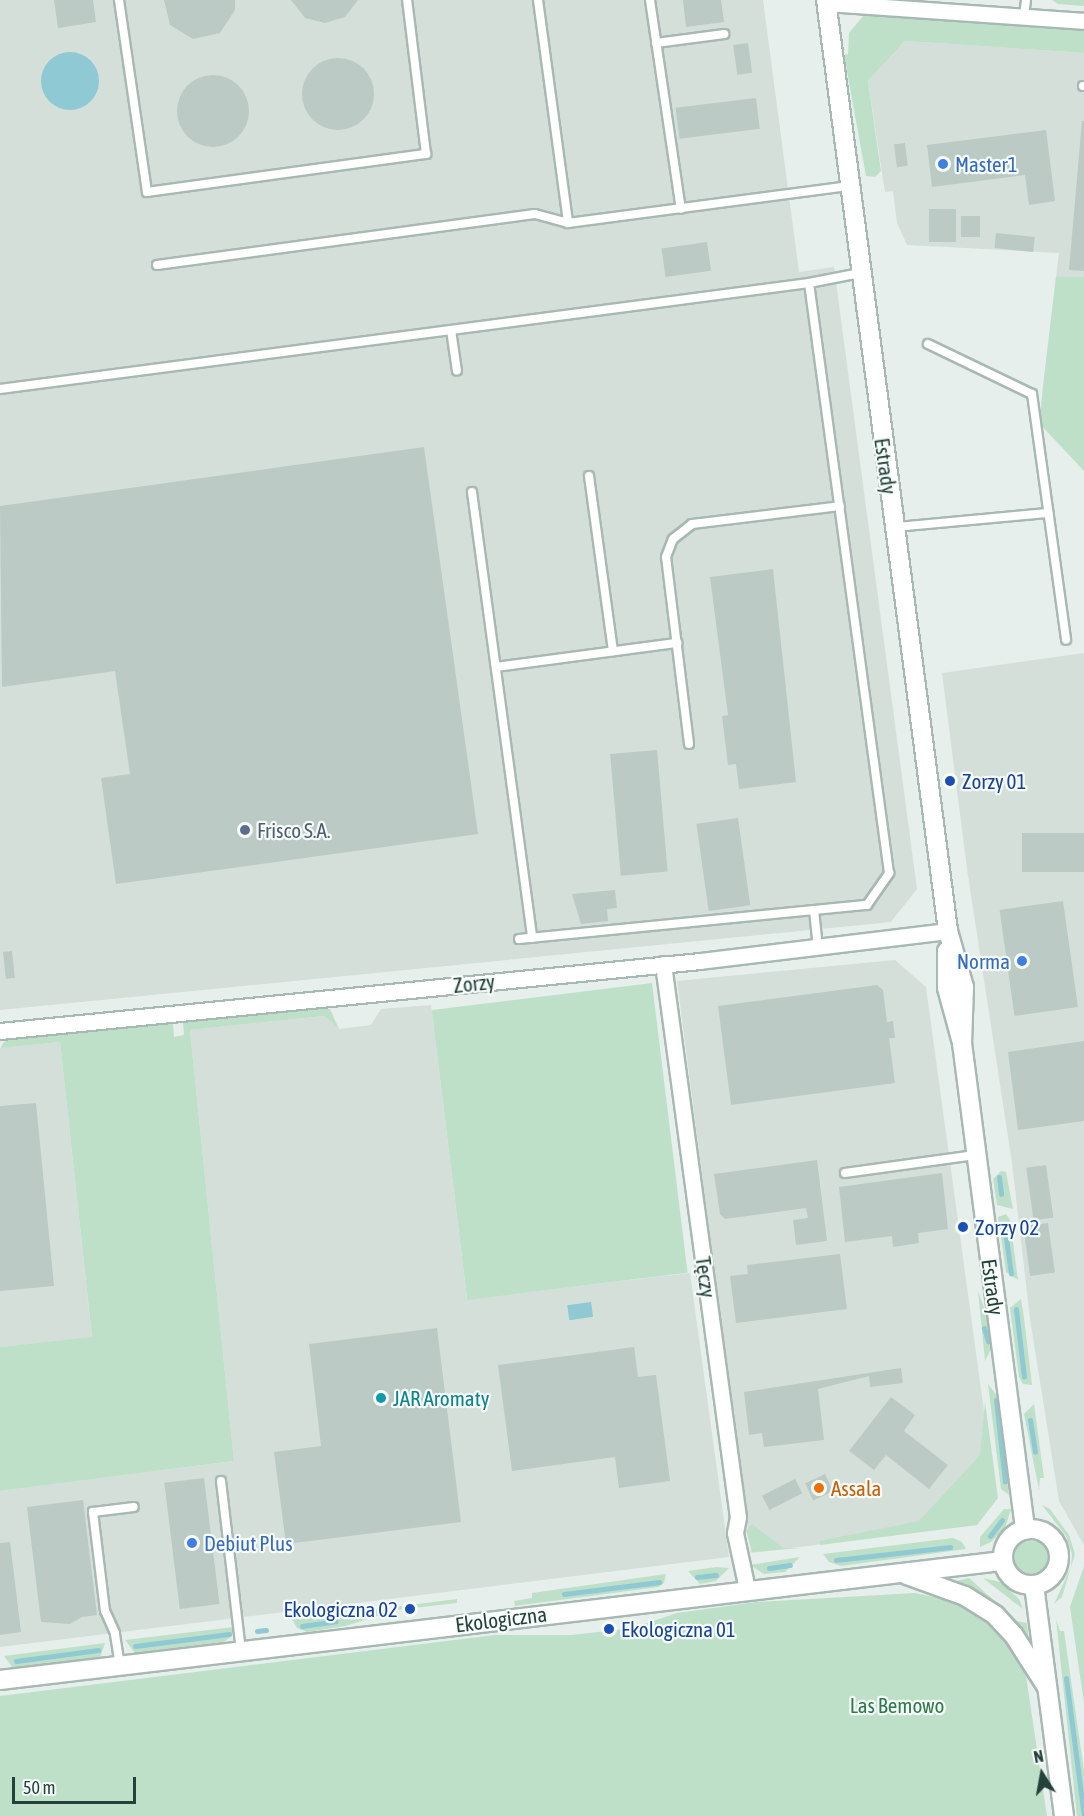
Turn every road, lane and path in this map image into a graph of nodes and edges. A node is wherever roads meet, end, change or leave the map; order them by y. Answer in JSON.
{"nodes":[{"id":1,"x":119,"y":0,"type":"edge"},
{"id":2,"x":407,"y":0,"type":"edge"},
{"id":3,"x":538,"y":0,"type":"edge"},
{"id":4,"x":650,"y":0,"type":"edge"},
{"id":5,"x":1026,"y":0,"type":"edge"},
{"id":6,"x":826,"y":2,"type":"edge"},
{"id":7,"x":1024,"y":16,"type":"junction"},
{"id":8,"x":1084,"y":21,"type":"edge"},
{"id":9,"x":724,"y":34,"type":"dead end"},
{"id":10,"x":656,"y":44,"type":"junction"},
{"id":11,"x":850,"y":186,"type":"junction"},
{"id":12,"x":681,"y":209,"type":"junction"},
{"id":13,"x":568,"y":223,"type":"junction"},
{"id":14,"x":157,"y":265,"type":"dead end"},
{"id":15,"x":860,"y":273,"type":"junction"},
{"id":16,"x":809,"y":284,"type":"junction"},
{"id":17,"x":451,"y":330,"type":"junction"},
{"id":18,"x":928,"y":344,"type":"dead end"},
{"id":19,"x":457,"y":371,"type":"dead end"},
{"id":20,"x":0,"y":389,"type":"edge"},
{"id":21,"x":589,"y":476,"type":"dead end"},
{"id":22,"x":472,"y":492,"type":"dead end"},
{"id":23,"x":840,"y":506,"type":"junction"},
{"id":24,"x":1048,"y":513,"type":"junction"},
{"id":25,"x":895,"y":527,"type":"junction"},
{"id":26,"x":1066,"y":640,"type":"dead end"},
{"id":27,"x":677,"y":643,"type":"junction"},
{"id":28,"x":613,"y":651,"type":"junction"},
{"id":29,"x":496,"y":667,"type":"junction"},
{"id":30,"x":690,"y":744,"type":"dead end"},
{"id":31,"x":814,"y":910,"type":"junction"},
{"id":32,"x":948,"y":931,"type":"junction"},
{"id":33,"x":532,"y":938,"type":"junction"},
{"id":34,"x":519,"y":939,"type":"dead end"},
{"id":35,"x":818,"y":948,"type":"junction"},
{"id":36,"x":663,"y":964,"type":"junction"},
{"id":37,"x":0,"y":1031,"type":"edge"},
{"id":38,"x":976,"y":1155,"type":"junction"},
{"id":39,"x":845,"y":1173,"type":"dead end"},
{"id":40,"x":221,"y":1481,"type":"dead end"},
{"id":41,"x":134,"y":1506,"type":"dead end"},
{"id":42,"x":1025,"y":1530,"type":"junction"},
{"id":43,"x":1003,"y":1561,"type":"junction"},
{"id":44,"x":903,"y":1573,"type":"junction"},
{"id":45,"x":1034,"y":1585,"type":"junction"},
{"id":46,"x":747,"y":1589,"type":"junction"},
{"id":47,"x":241,"y":1651,"type":"junction"},
{"id":48,"x":120,"y":1667,"type":"junction"},
{"id":49,"x":0,"y":1680,"type":"edge"},
{"id":50,"x":1047,"y":1686,"type":"junction"},
{"id":51,"x":1064,"y":1816,"type":"edge"}],
"edges":[{"from":1,"to":2,"type":"lane"},
{"from":3,"to":13,"type":"lane"},
{"from":4,"to":10,"type":"lane"},
{"from":5,"to":7,"type":"lane"},
{"from":6,"to":7,"type":"street"},
{"from":6,"to":11,"type":"main road","name":"Estrady"},
{"from":7,"to":8,"type":"street"},
{"from":9,"to":10,"type":"lane"},
{"from":10,"to":12,"type":"lane"},
{"from":11,"to":12,"type":"lane"},
{"from":11,"to":15,"type":"main road","name":"Estrady"},
{"from":12,"to":13,"type":"lane"},
{"from":13,"to":14,"type":"lane"},
{"from":15,"to":16,"type":"lane"},
{"from":15,"to":25,"type":"main road","name":"Estrady"},
{"from":16,"to":17,"type":"lane"},
{"from":16,"to":23,"type":"lane"},
{"from":17,"to":19,"type":"lane"},
{"from":17,"to":20,"type":"lane"},
{"from":18,"to":24,"type":"lane"},
{"from":21,"to":28,"type":"lane"},
{"from":22,"to":29,"type":"lane"},
{"from":23,"to":27,"type":"lane"},
{"from":23,"to":31,"type":"lane"},
{"from":24,"to":25,"type":"lane"},
{"from":24,"to":26,"type":"lane"},
{"from":25,"to":32,"type":"main road","name":"Estrady"},
{"from":27,"to":28,"type":"lane"},
{"from":27,"to":30,"type":"lane"},
{"from":28,"to":29,"type":"lane"},
{"from":29,"to":33,"type":"lane"},
{"from":31,"to":33,"type":"lane"},
{"from":31,"to":35,"type":"lane"},
{"from":32,"to":35,"type":"street","name":"Zorzy"},
{"from":32,"to":38,"type":"main road","name":"Estrady"},
{"from":33,"to":34,"type":"lane"},
{"from":35,"to":36,"type":"street","name":"Zorzy"},
{"from":36,"to":37,"type":"street","name":"Zorzy"},
{"from":36,"to":46,"type":"street","name":"Tęczy"},
{"from":38,"to":39,"type":"lane"},
{"from":38,"to":42,"type":"main road","name":"Estrady"},
{"from":40,"to":47,"type":"lane"},
{"from":41,"to":48,"type":"lane"},
{"from":42,"to":43,"type":"main road"},
{"from":42,"to":45,"type":"main road"},
{"from":43,"to":44,"type":"main road","name":"Ekologiczna"},
{"from":43,"to":45,"type":"main road"},
{"from":44,"to":46,"type":"main road","name":"Ekologiczna"},
{"from":44,"to":50,"type":"main road"},
{"from":45,"to":50,"type":"main road"},
{"from":46,"to":47,"type":"main road","name":"Ekologiczna"},
{"from":47,"to":48,"type":"main road","name":"Ekologiczna"},
{"from":48,"to":49,"type":"main road","name":"Ekologiczna"},
{"from":50,"to":51,"type":"main road"}]}
